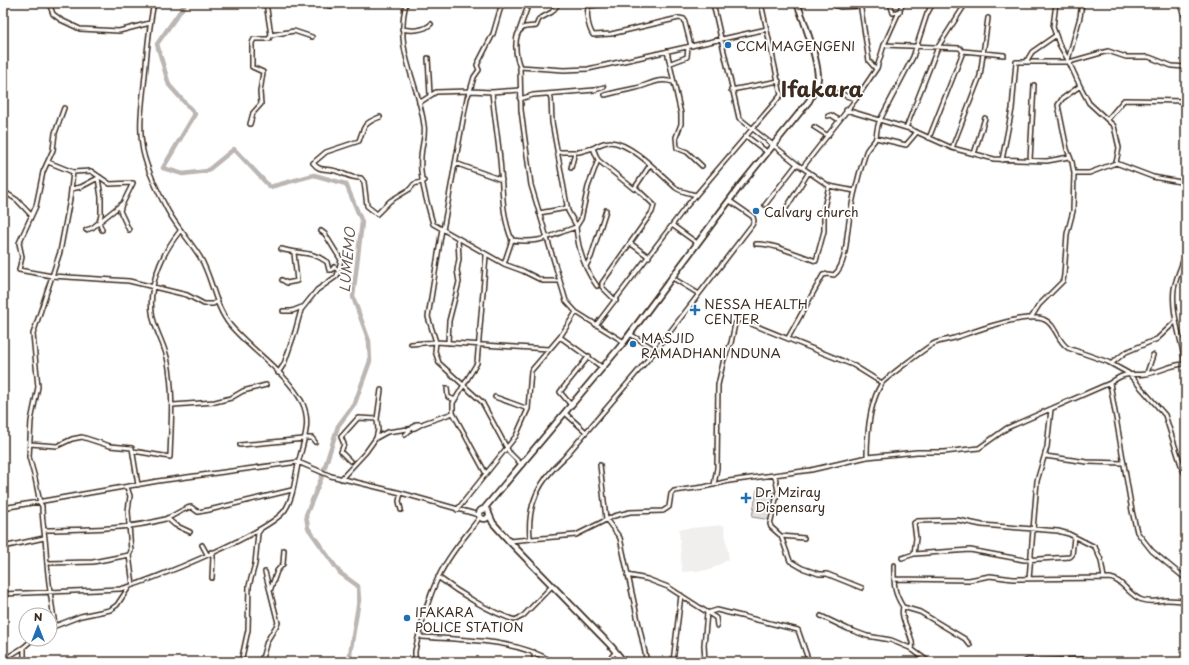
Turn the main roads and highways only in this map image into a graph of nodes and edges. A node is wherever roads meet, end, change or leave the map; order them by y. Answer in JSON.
{"nodes":[{"id":1,"x":797,"y":3,"type":"edge"},
{"id":2,"x":489,"y":504,"type":"junction"},
{"id":3,"x":483,"y":510,"type":"junction"},
{"id":4,"x":489,"y":513,"type":"junction"},
{"id":5,"x":481,"y":517,"type":"junction"},
{"id":6,"x":493,"y":523,"type":"junction"},
{"id":7,"x":624,"y":662,"type":"edge"}],
"edges":[{"from":1,"to":2,"type":"main road"},
{"from":2,"to":3,"type":"main road"},
{"from":2,"to":4,"type":"main road"},
{"from":3,"to":4,"type":"main road"},
{"from":3,"to":5,"type":"main road"},
{"from":4,"to":5,"type":"main road"},
{"from":4,"to":6,"type":"main road"},
{"from":5,"to":6,"type":"main road"},
{"from":6,"to":7,"type":"main road"}]}
